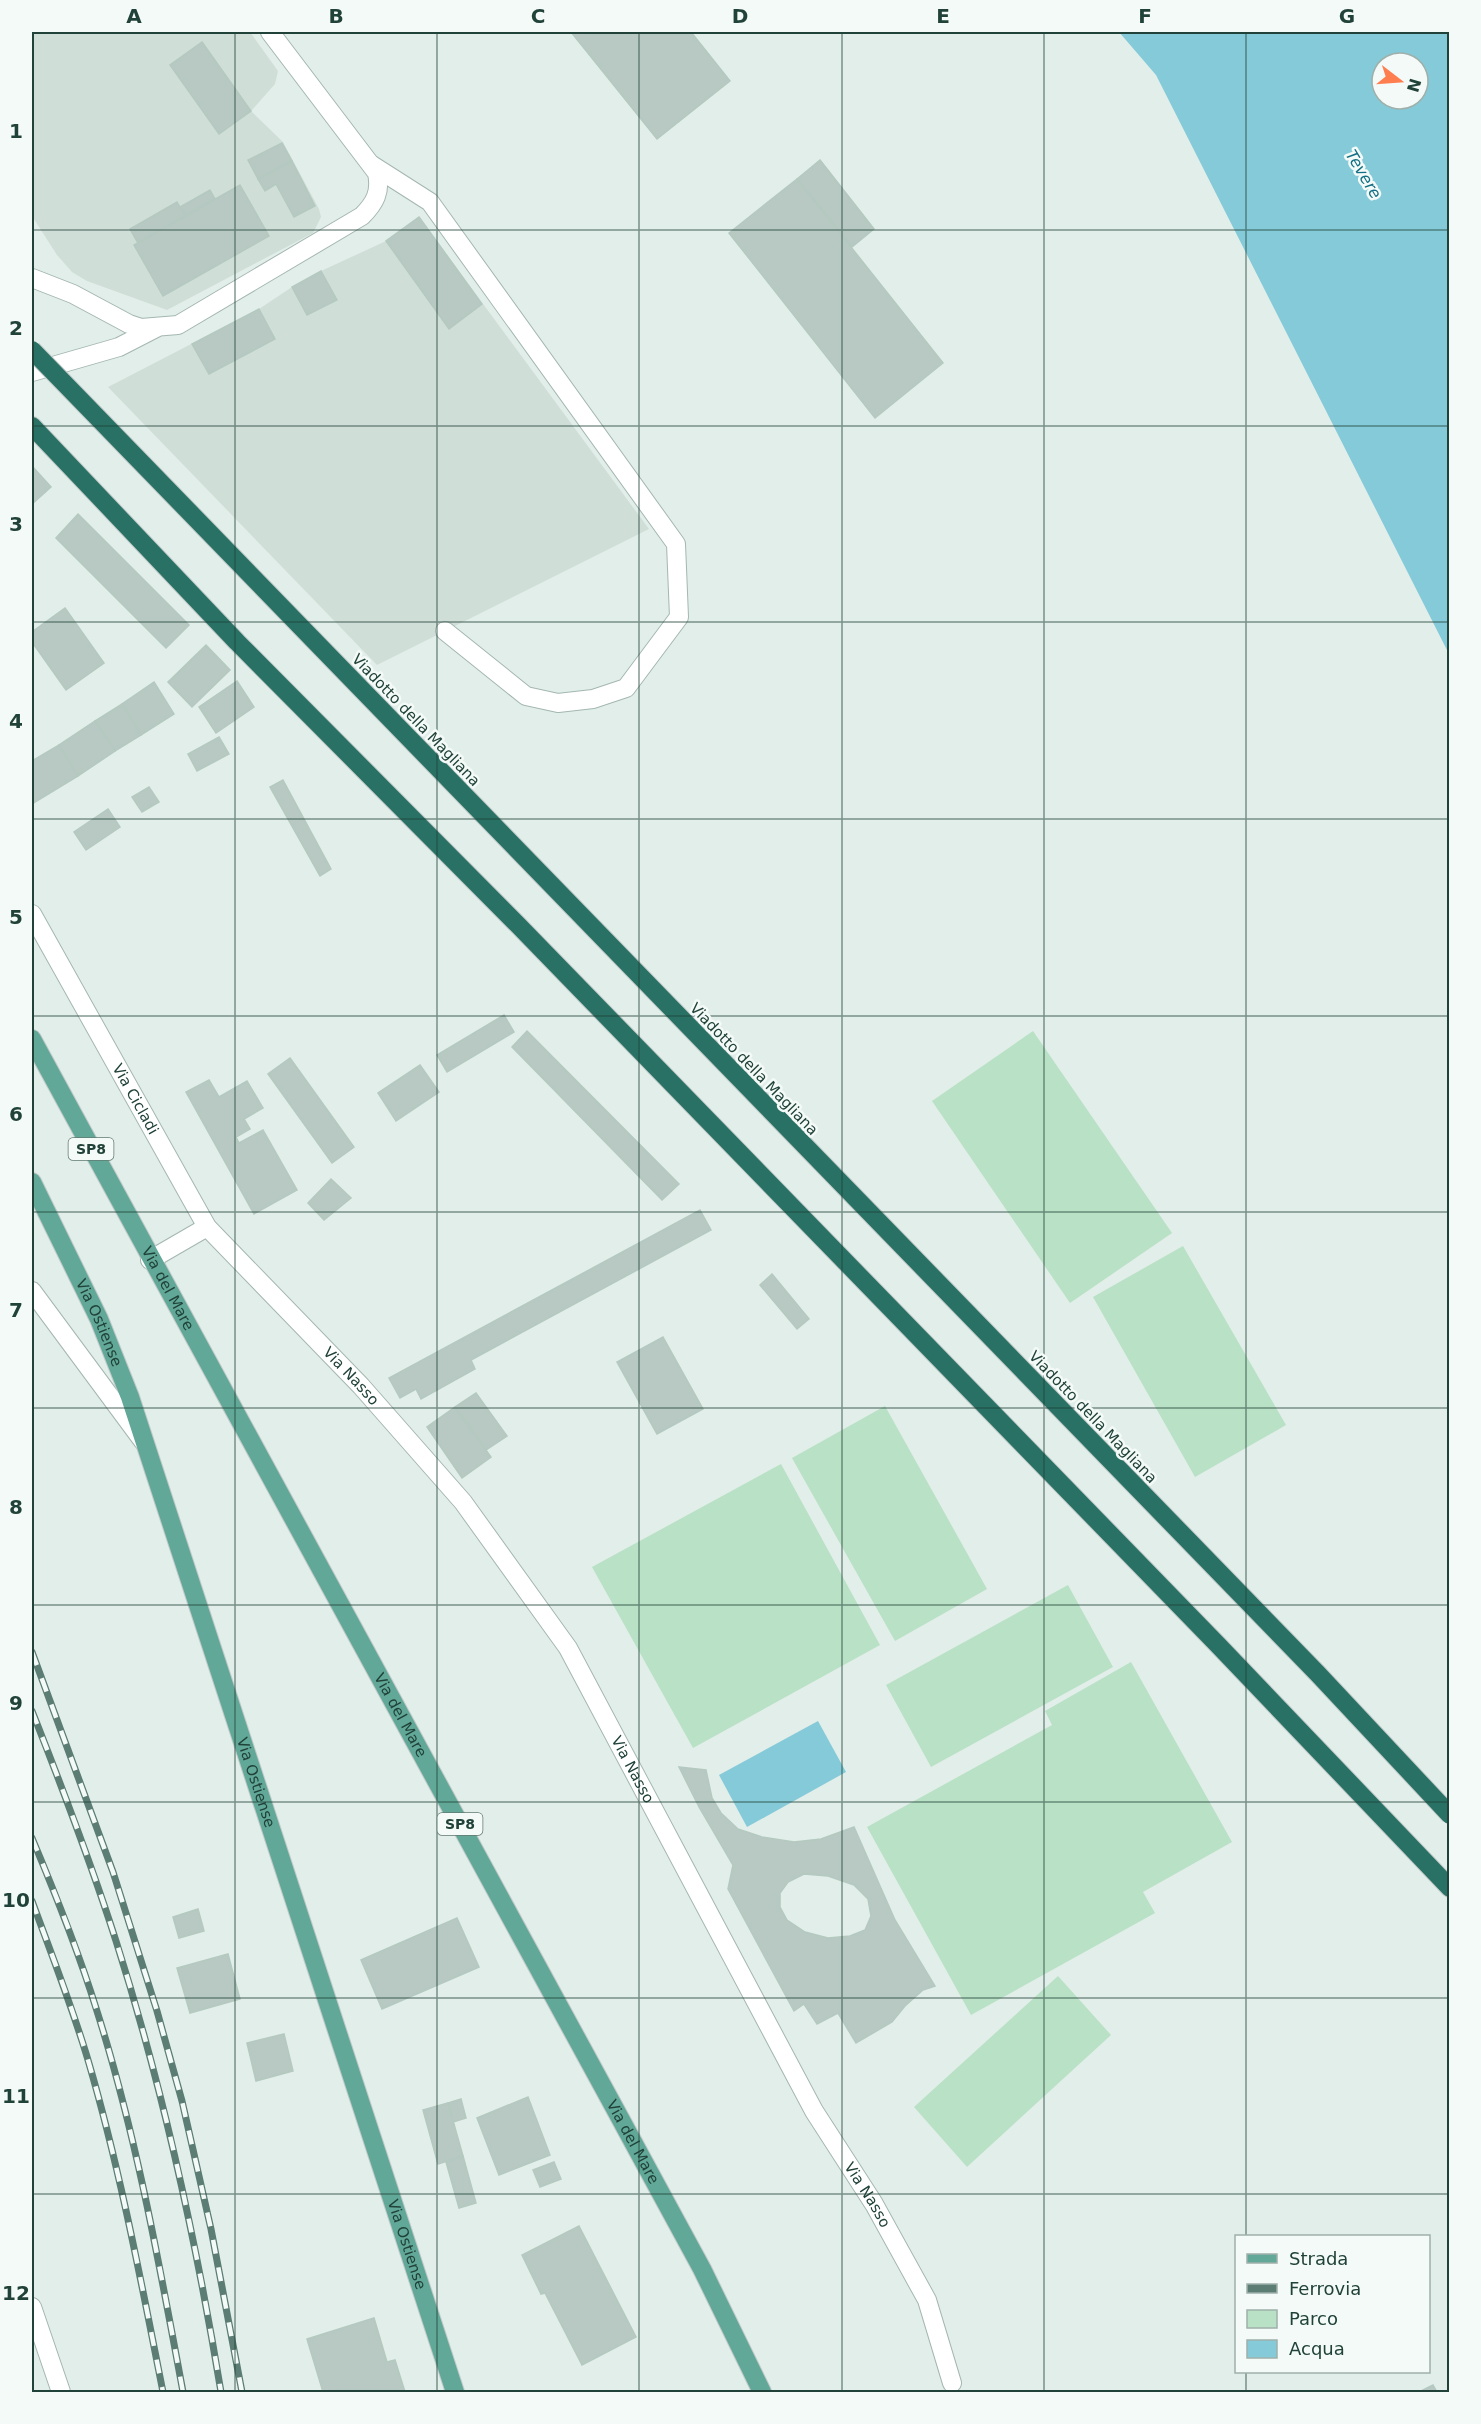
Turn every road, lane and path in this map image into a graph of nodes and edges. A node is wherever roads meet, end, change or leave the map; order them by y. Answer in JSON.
{"nodes":[{"id":1,"x":270,"y":32,"type":"edge"},
{"id":2,"x":372,"y":165,"type":"junction"},
{"id":3,"x":32,"y":278,"type":"edge"},
{"id":4,"x":156,"y":328,"type":"junction"},
{"id":5,"x":32,"y":350,"type":"edge"},
{"id":6,"x":32,"y":372,"type":"edge"},
{"id":7,"x":32,"y":426,"type":"edge"},
{"id":8,"x":445,"y":632,"type":"dead end"},
{"id":9,"x":32,"y":914,"type":"edge"},
{"id":10,"x":32,"y":1039,"type":"edge"},
{"id":11,"x":32,"y":1182,"type":"edge"},
{"id":12,"x":207,"y":1227,"type":"junction"},
{"id":13,"x":150,"y":1260,"type":"junction"},
{"id":14,"x":32,"y":1291,"type":"edge"},
{"id":15,"x":145,"y":1444,"type":"junction"},
{"id":16,"x":1449,"y":1815,"type":"edge"},
{"id":17,"x":1449,"y":1888,"type":"edge"},
{"id":18,"x":32,"y":2307,"type":"edge"},
{"id":19,"x":952,"y":2383,"type":"dead end"},
{"id":20,"x":61,"y":2392,"type":"edge"},
{"id":21,"x":455,"y":2392,"type":"edge"},
{"id":22,"x":762,"y":2392,"type":"edge"}],
"edges":[{"from":1,"to":2,"type":"street"},
{"from":2,"to":4,"type":"street"},
{"from":2,"to":8,"type":"street"},
{"from":3,"to":4,"type":"street"},
{"from":4,"to":6,"type":"street"},
{"from":5,"to":16,"type":"highway","name":"Viadotto della Magliana","bridge":true},
{"from":7,"to":17,"type":"highway"},
{"from":9,"to":12,"type":"street","name":"Via Cicladi"},
{"from":10,"to":13,"type":"main road","name":"Via del Mare","number":"SP8"},
{"from":11,"to":15,"type":"main road","name":"Via Ostiense"},
{"from":12,"to":13,"type":"street"},
{"from":12,"to":19,"type":"street","name":"Via Nasso"},
{"from":13,"to":22,"type":"main road","name":"Via del Mare","number":"SP8"},
{"from":14,"to":15,"type":"street"},
{"from":15,"to":21,"type":"main road","name":"Via Ostiense"},
{"from":18,"to":20,"type":"street"}]}
